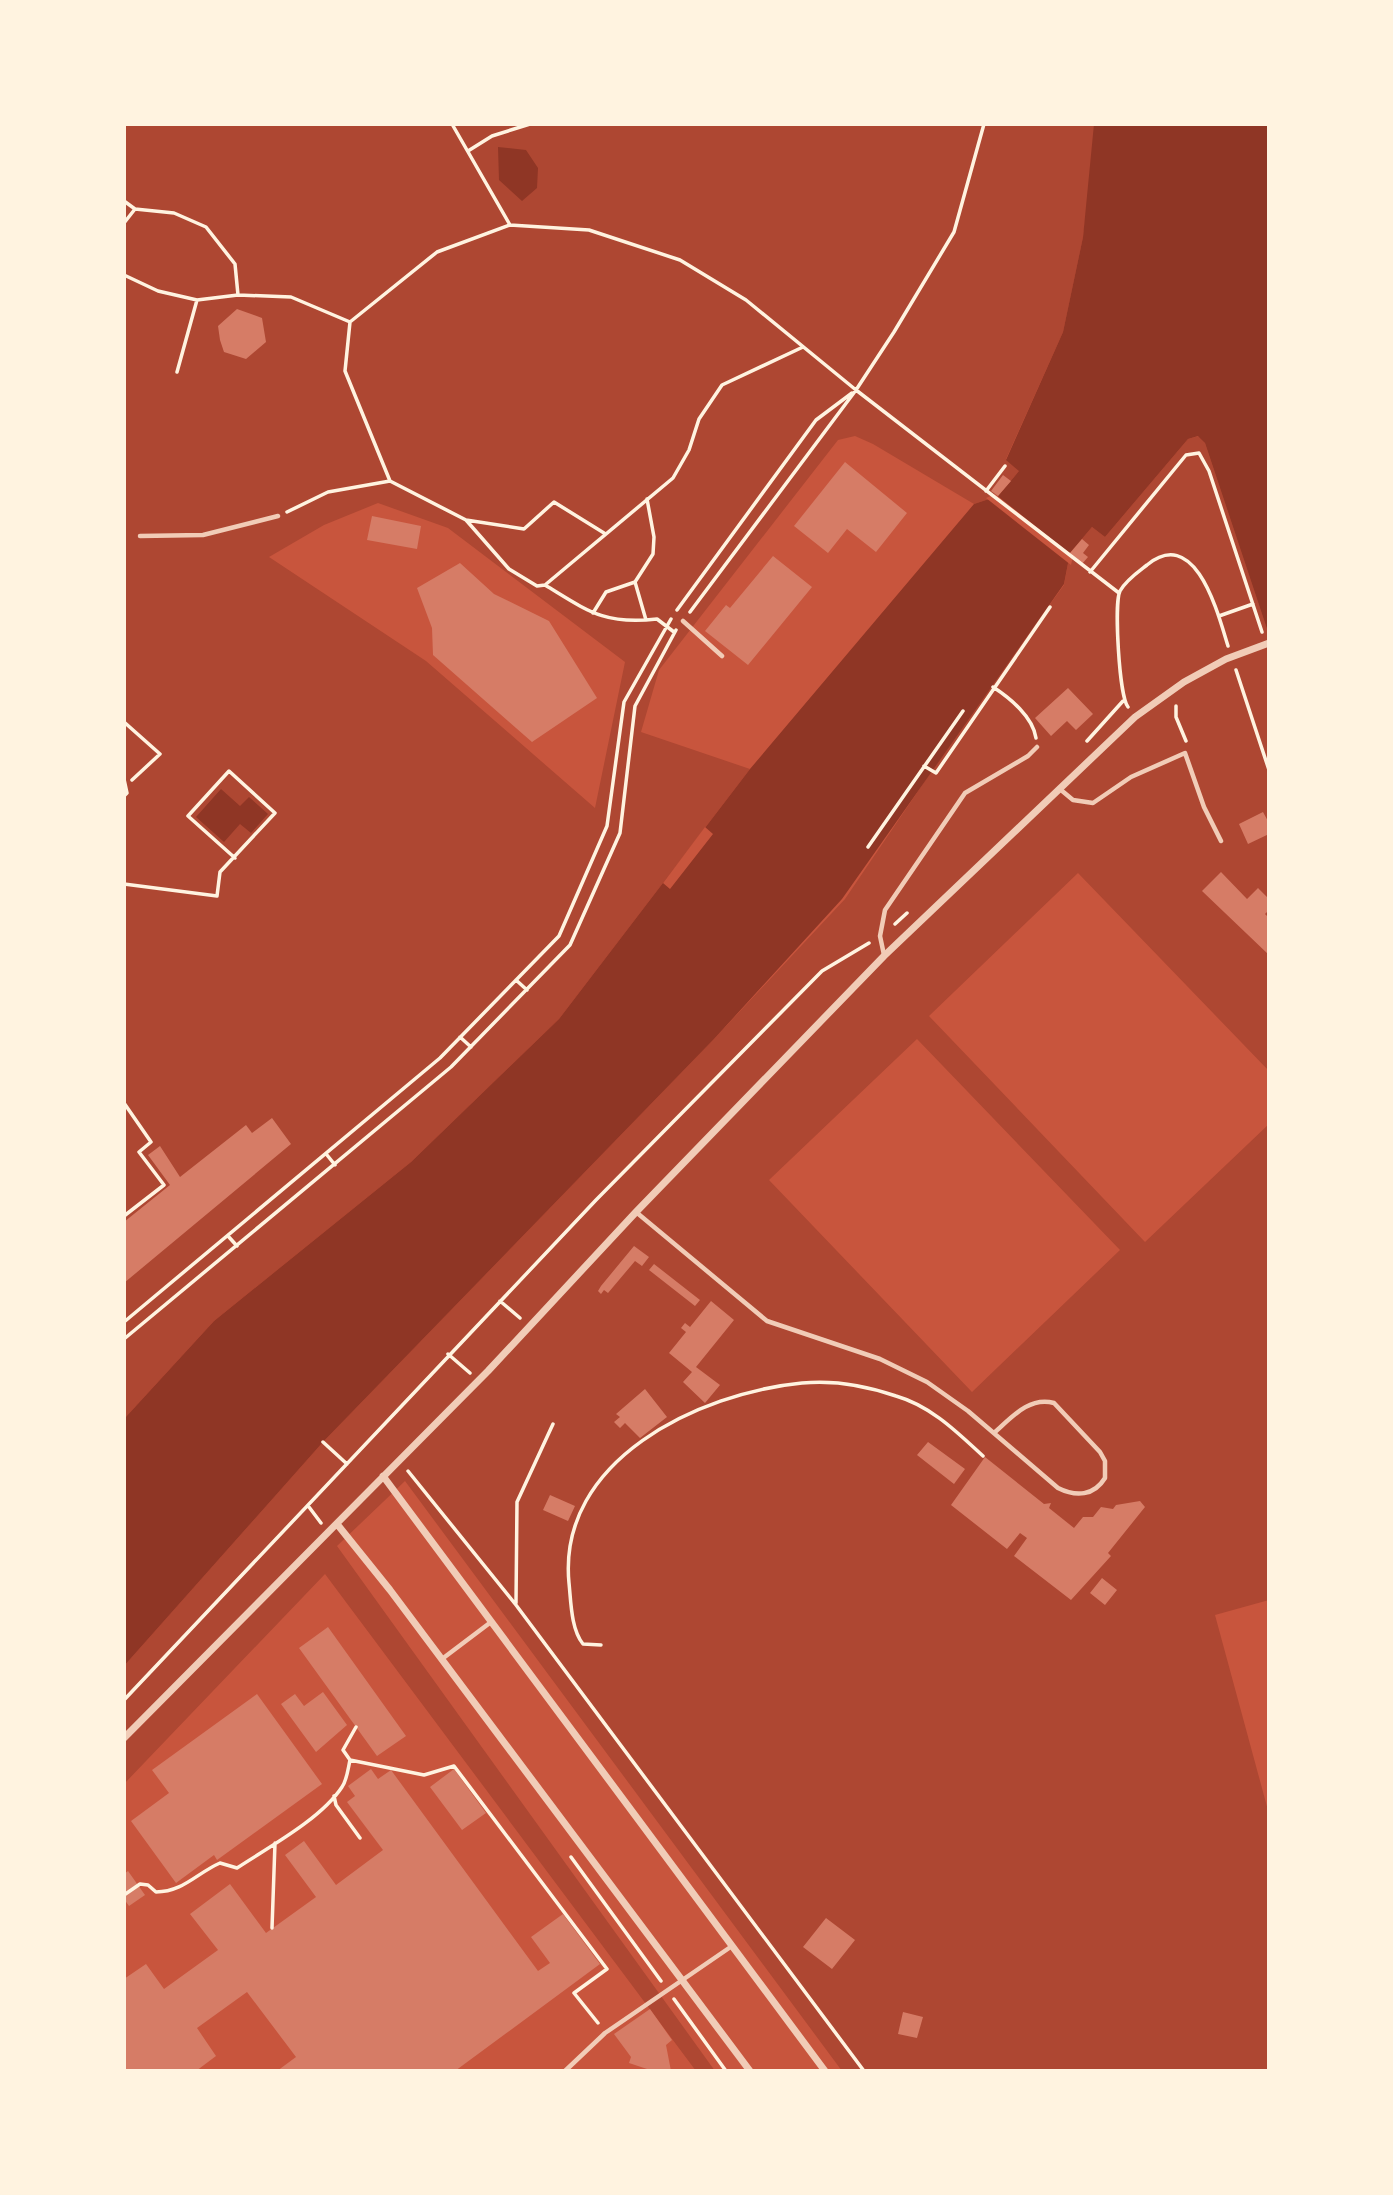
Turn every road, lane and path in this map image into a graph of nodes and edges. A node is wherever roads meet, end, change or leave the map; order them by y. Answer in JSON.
{"nodes":[{"id":1,"x":452,"y":124,"type":"edge"},
{"id":2,"x":530,"y":124,"type":"edge"},
{"id":3,"x":984,"y":124,"type":"edge"},
{"id":4,"x":468,"y":152,"type":"junction"},
{"id":5,"x":124,"y":201,"type":"edge"},
{"id":6,"x":135,"y":209,"type":"junction"},
{"id":7,"x":124,"y":223,"type":"edge"},
{"id":8,"x":510,"y":225,"type":"junction"},
{"id":9,"x":124,"y":275,"type":"edge"},
{"id":10,"x":238,"y":295,"type":"junction"},
{"id":11,"x":197,"y":300,"type":"junction"},
{"id":12,"x":350,"y":322,"type":"junction"},
{"id":13,"x":803,"y":347,"type":"junction"},
{"id":14,"x":177,"y":372,"type":"dead end"},
{"id":15,"x":856,"y":390,"type":"junction"},
{"id":16,"x":1004,"y":466,"type":"dead end"},
{"id":17,"x":390,"y":481,"type":"junction"},
{"id":18,"x":986,"y":491,"type":"junction"},
{"id":19,"x":648,"y":499,"type":"junction"},
{"id":20,"x":278,"y":516,"type":"joint"},
{"id":21,"x":466,"y":520,"type":"junction"},
{"id":22,"x":604,"y":533,"type":"junction"},
{"id":23,"x":140,"y":536,"type":"dead end"},
{"id":24,"x":1092,"y":574,"type":"junction"},
{"id":25,"x":635,"y":582,"type":"junction"},
{"id":26,"x":545,"y":585,"type":"junction"},
{"id":27,"x":1119,"y":593,"type":"junction"},
{"id":28,"x":1254,"y":604,"type":"junction"},
{"id":29,"x":1051,"y":607,"type":"dead end"},
{"id":30,"x":593,"y":613,"type":"junction"},
{"id":31,"x":1219,"y":616,"type":"junction"},
{"id":32,"x":646,"y":620,"type":"junction"},
{"id":33,"x":683,"y":621,"type":"junction"},
{"id":34,"x":666,"y":626,"type":"junction"},
{"id":35,"x":674,"y":632,"type":"junction"},
{"id":36,"x":1267,"y":642,"type":"edge"},
{"id":37,"x":1230,"y":650,"type":"dead end"},
{"id":38,"x":722,"y":656,"type":"dead end"},
{"id":39,"x":1233,"y":662,"type":"dead end"},
{"id":40,"x":993,"y":687,"type":"junction"},
{"id":41,"x":1175,"y":701,"type":"dead end"},
{"id":42,"x":963,"y":711,"type":"dead end"},
{"id":43,"x":124,"y":722,"type":"edge"},
{"id":44,"x":1087,"y":742,"type":"dead end"},
{"id":45,"x":1037,"y":747,"type":"joint"},
{"id":46,"x":1190,"y":751,"type":"dead end"},
{"id":47,"x":924,"y":766,"type":"junction"},
{"id":48,"x":1269,"y":770,"type":"edge"},
{"id":49,"x":124,"y":779,"type":"edge"},
{"id":50,"x":132,"y":780,"type":"dead end"},
{"id":51,"x":1061,"y":790,"type":"junction"},
{"id":52,"x":124,"y":796,"type":"edge"},
{"id":53,"x":1221,"y":841,"type":"dead end"},
{"id":54,"x":868,"y":847,"type":"dead end"},
{"id":55,"x":234,"y":858,"type":"junction"},
{"id":56,"x":124,"y":884,"type":"edge"},
{"id":57,"x":910,"y":910,"type":"dead end"},
{"id":58,"x":880,"y":936,"type":"junction"},
{"id":59,"x":884,"y":956,"type":"junction"},
{"id":60,"x":516,"y":980,"type":"junction"},
{"id":61,"x":527,"y":990,"type":"junction"},
{"id":62,"x":460,"y":1037,"type":"junction"},
{"id":63,"x":471,"y":1047,"type":"junction"},
{"id":64,"x":124,"y":1102,"type":"edge"},
{"id":65,"x":327,"y":1155,"type":"junction"},
{"id":66,"x":335,"y":1165,"type":"junction"},
{"id":67,"x":636,"y":1212,"type":"junction"},
{"id":68,"x":124,"y":1216,"type":"edge"},
{"id":69,"x":228,"y":1236,"type":"junction"},
{"id":70,"x":237,"y":1246,"type":"junction"},
{"id":71,"x":500,"y":1301,"type":"junction"},
{"id":72,"x":124,"y":1322,"type":"edge"},
{"id":73,"x":529,"y":1327,"type":"junction"},
{"id":74,"x":124,"y":1339,"type":"edge"},
{"id":75,"x":448,"y":1354,"type":"junction"},
{"id":76,"x":479,"y":1380,"type":"junction"},
{"id":77,"x":553,"y":1424,"type":"dead end"},
{"id":78,"x":993,"y":1433,"type":"junction"},
{"id":79,"x":323,"y":1443,"type":"dead end"},
{"id":80,"x":983,"y":1456,"type":"dead end"},
{"id":81,"x":399,"y":1460,"type":"junction"},
{"id":82,"x":347,"y":1464,"type":"junction"},
{"id":83,"x":383,"y":1476,"type":"junction"},
{"id":84,"x":337,"y":1524,"type":"junction"},
{"id":85,"x":516,"y":1605,"type":"junction"},
{"id":86,"x":492,"y":1622,"type":"junction"},
{"id":87,"x":601,"y":1645,"type":"dead end"},
{"id":88,"x":442,"y":1659,"type":"junction"},
{"id":89,"x":124,"y":1700,"type":"edge"},
{"id":90,"x":356,"y":1727,"type":"dead end"},
{"id":91,"x":124,"y":1738,"type":"edge"},
{"id":92,"x":350,"y":1760,"type":"junction"},
{"id":93,"x":334,"y":1796,"type":"junction"},
{"id":94,"x":360,"y":1838,"type":"dead end"},
{"id":95,"x":275,"y":1843,"type":"junction"},
{"id":96,"x":124,"y":1895,"type":"edge"},
{"id":97,"x":272,"y":1928,"type":"dead end"},
{"id":98,"x":732,"y":1945,"type":"junction"},
{"id":99,"x":682,"y":1979,"type":"junction"},
{"id":100,"x":605,"y":2033,"type":"junction"},
{"id":101,"x":565,"y":2071,"type":"edge"},
{"id":102,"x":750,"y":2071,"type":"edge"},
{"id":103,"x":825,"y":2071,"type":"edge"},
{"id":104,"x":864,"y":2071,"type":"edge"}],
"edges":[{"from":1,"to":4,"type":"path"},
{"from":2,"to":4,"type":"path"},
{"from":3,"to":15,"type":"path"},
{"from":4,"to":8,"type":"path"},
{"from":5,"to":6,"type":"path"},
{"from":6,"to":7,"type":"path"},
{"from":6,"to":10,"type":"path"},
{"from":8,"to":12,"type":"path"},
{"from":8,"to":13,"type":"path"},
{"from":9,"to":11,"type":"path"},
{"from":10,"to":11,"type":"path"},
{"from":10,"to":12,"type":"path"},
{"from":11,"to":14,"type":"path"},
{"from":12,"to":17,"type":"path"},
{"from":13,"to":15,"type":"path"},
{"from":13,"to":19,"type":"path"},
{"from":15,"to":18,"type":"path"},
{"from":15,"to":33,"type":"path"},
{"from":15,"to":34,"type":"path"},
{"from":16,"to":18,"type":"path"},
{"from":17,"to":20,"type":"path"},
{"from":17,"to":21,"type":"path"},
{"from":18,"to":24,"type":"path"},
{"from":19,"to":22,"type":"path"},
{"from":19,"to":25,"type":"path"},
{"from":20,"to":23,"type":"lane"},
{"from":21,"to":22,"type":"path"},
{"from":21,"to":26,"type":"path"},
{"from":22,"to":26,"type":"path"},
{"from":24,"to":27,"type":"path"},
{"from":24,"to":28,"type":"path"},
{"from":25,"to":30,"type":"path"},
{"from":25,"to":32,"type":"path"},
{"from":26,"to":30,"type":"path"},
{"from":27,"to":31,"type":"path"},
{"from":27,"to":44,"type":"path"},
{"from":28,"to":31,"type":"path"},
{"from":28,"to":36,"type":"path"},
{"from":29,"to":40,"type":"path"},
{"from":30,"to":32,"type":"path"},
{"from":31,"to":37,"type":"path"},
{"from":32,"to":34,"type":"path"},
{"from":33,"to":35,"type":"path"},
{"from":33,"to":38,"type":"lane"},
{"from":34,"to":35,"type":"path"},
{"from":34,"to":60,"type":"path"},
{"from":35,"to":61,"type":"path"},
{"from":36,"to":51,"type":"street"},
{"from":39,"to":48,"type":"path"},
{"from":40,"to":45,"type":"path"},
{"from":40,"to":47,"type":"path"},
{"from":41,"to":46,"type":"path"},
{"from":42,"to":47,"type":"path"},
{"from":43,"to":50,"type":"path"},
{"from":45,"to":58,"type":"lane"},
{"from":47,"to":54,"type":"path"},
{"from":49,"to":52,"type":"path"},
{"from":51,"to":53,"type":"lane"},
{"from":51,"to":59,"type":"street"},
{"from":55,"to":55,"type":"path"},
{"from":55,"to":56,"type":"path"},
{"from":57,"to":58,"type":"path"},
{"from":58,"to":59,"type":"lane"},
{"from":58,"to":71,"type":"path"},
{"from":59,"to":67,"type":"street"},
{"from":60,"to":61,"type":"path"},
{"from":60,"to":62,"type":"path"},
{"from":61,"to":63,"type":"path"},
{"from":62,"to":63,"type":"path"},
{"from":62,"to":65,"type":"path"},
{"from":63,"to":66,"type":"path"},
{"from":64,"to":68,"type":"path"},
{"from":65,"to":66,"type":"path"},
{"from":65,"to":69,"type":"path"},
{"from":66,"to":70,"type":"path"},
{"from":67,"to":73,"type":"street"},
{"from":67,"to":78,"type":"lane"},
{"from":69,"to":70,"type":"path"},
{"from":69,"to":72,"type":"path"},
{"from":70,"to":74,"type":"path"},
{"from":71,"to":73,"type":"path"},
{"from":71,"to":75,"type":"path"},
{"from":73,"to":76,"type":"street"},
{"from":75,"to":76,"type":"path"},
{"from":75,"to":82,"type":"path"},
{"from":76,"to":81,"type":"street"},
{"from":77,"to":85,"type":"path"},
{"from":78,"to":78,"type":"lane"},
{"from":79,"to":82,"type":"path"},
{"from":80,"to":87,"type":"path"},
{"from":81,"to":83,"type":"street"},
{"from":81,"to":85,"type":"path"},
{"from":82,"to":89,"type":"path"},
{"from":83,"to":84,"type":"street"},
{"from":83,"to":86,"type":"street"},
{"from":84,"to":88,"type":"street"},
{"from":84,"to":91,"type":"street"},
{"from":85,"to":104,"type":"path"},
{"from":86,"to":88,"type":"lane"},
{"from":86,"to":98,"type":"street"},
{"from":88,"to":99,"type":"street"},
{"from":90,"to":92,"type":"path"},
{"from":92,"to":93,"type":"path"},
{"from":92,"to":100,"type":"path"},
{"from":93,"to":94,"type":"path"},
{"from":93,"to":95,"type":"path"},
{"from":95,"to":96,"type":"path"},
{"from":95,"to":97,"type":"path"},
{"from":98,"to":99,"type":"lane"},
{"from":98,"to":103,"type":"street"},
{"from":99,"to":100,"type":"lane"},
{"from":99,"to":102,"type":"street"},
{"from":100,"to":101,"type":"lane"}]}
